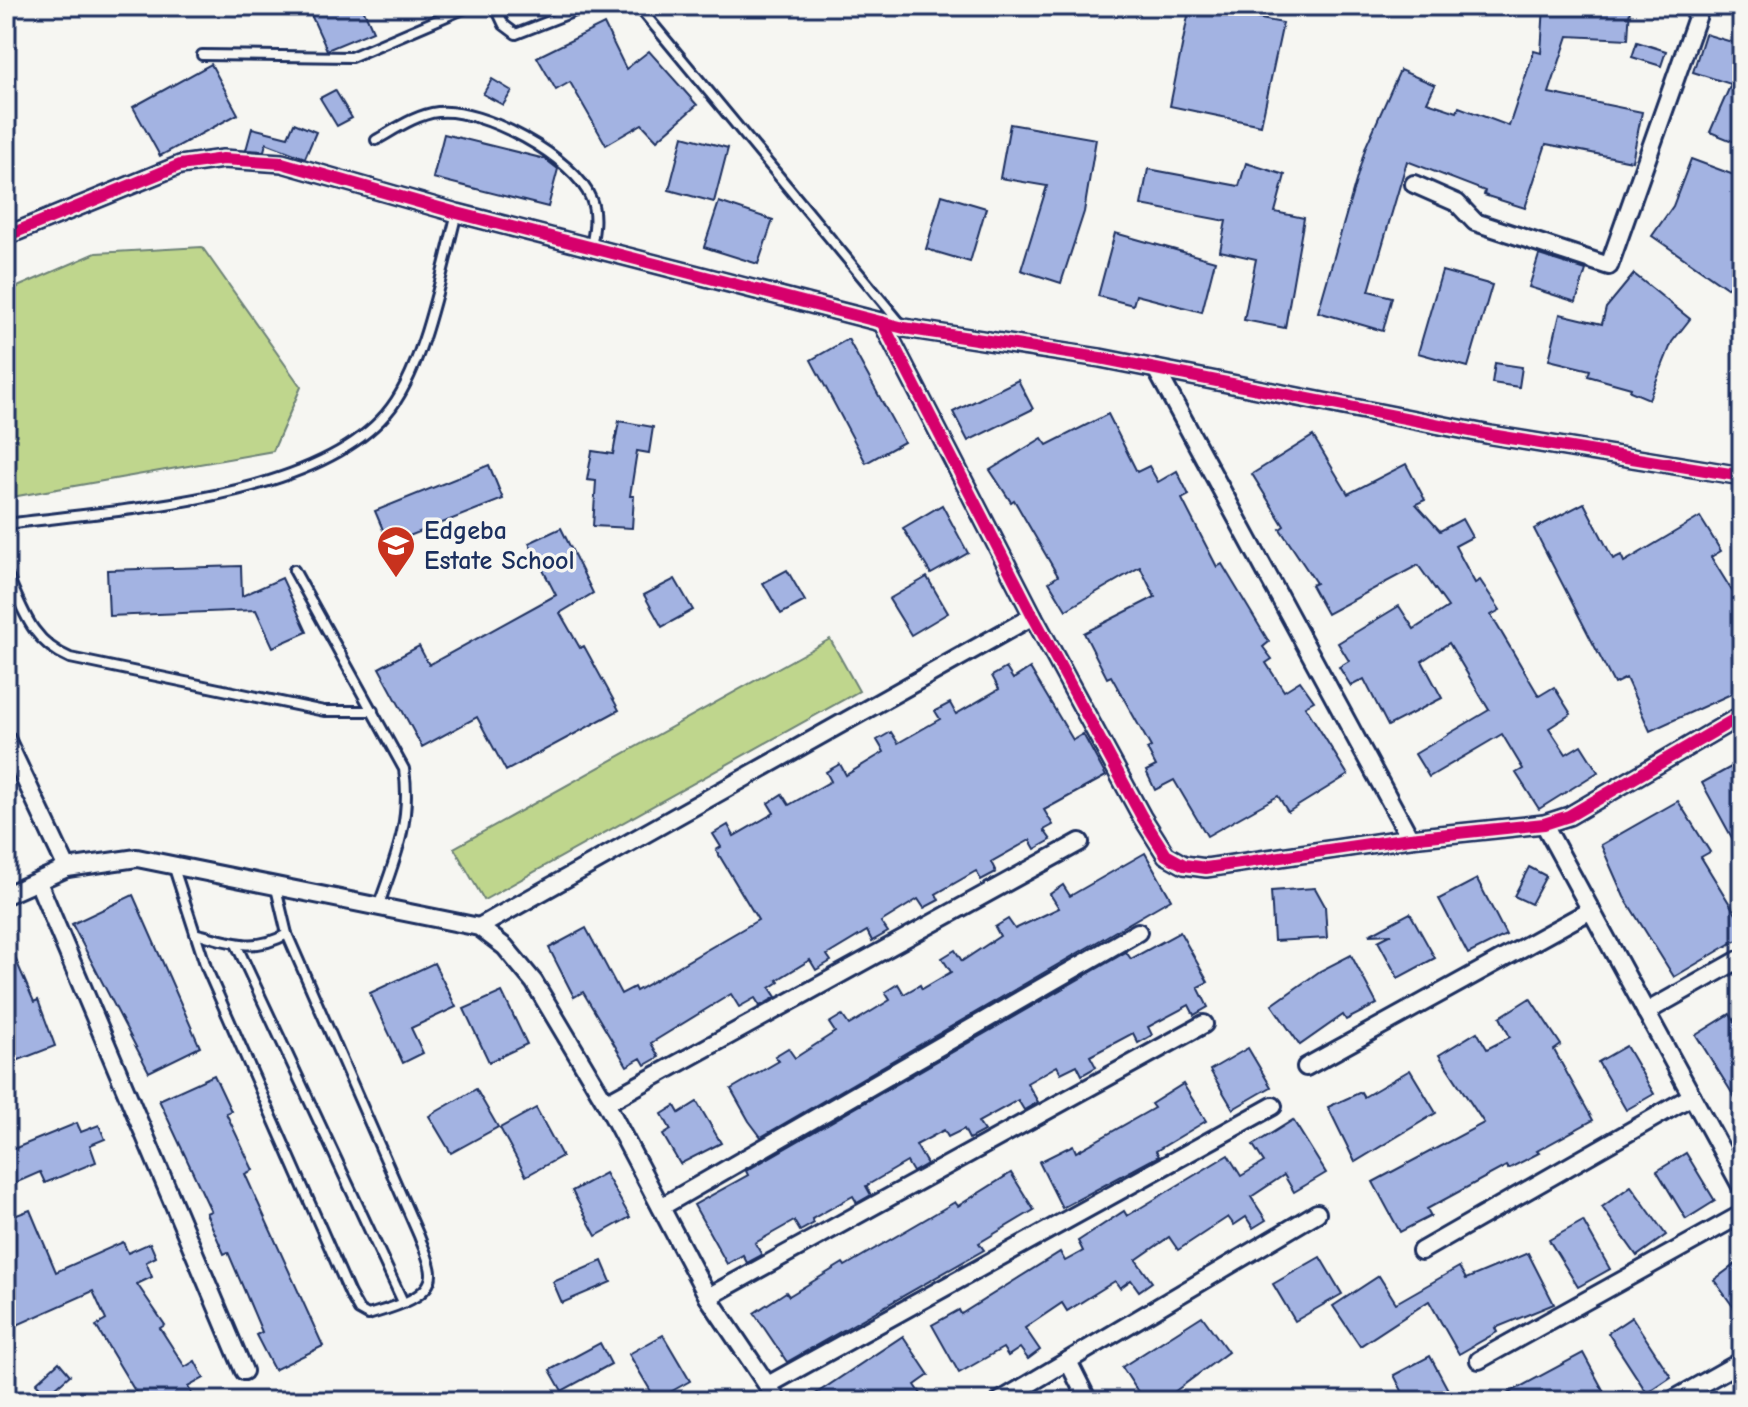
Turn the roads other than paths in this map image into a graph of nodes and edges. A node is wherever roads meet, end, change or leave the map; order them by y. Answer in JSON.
{"nodes":[{"id":1,"x":470,"y":6,"type":"edge"},
{"id":2,"x":495,"y":6,"type":"edge"},
{"id":3,"x":588,"y":6,"type":"edge"},
{"id":4,"x":638,"y":6,"type":"edge"},
{"id":5,"x":1701,"y":6,"type":"edge"},
{"id":6,"x":202,"y":55,"type":"dead end"},
{"id":7,"x":376,"y":140,"type":"dead end"},
{"id":8,"x":1414,"y":184,"type":"dead end"},
{"id":9,"x":457,"y":213,"type":"junction"},
{"id":10,"x":6,"y":236,"type":"edge"},
{"id":11,"x":591,"y":248,"type":"junction"},
{"id":12,"x":882,"y":322,"type":"junction"},
{"id":13,"x":904,"y":328,"type":"junction"},
{"id":14,"x":1156,"y":369,"type":"junction"},
{"id":15,"x":1742,"y":476,"type":"edge"},
{"id":16,"x":6,"y":524,"type":"edge"},
{"id":17,"x":294,"y":570,"type":"dead end"},
{"id":18,"x":6,"y":572,"type":"edge"},
{"id":19,"x":1033,"y":616,"type":"junction"},
{"id":20,"x":373,"y":711,"type":"junction"},
{"id":21,"x":1742,"y":715,"type":"edge"},
{"id":22,"x":6,"y":739,"type":"edge"},
{"id":23,"x":1544,"y":824,"type":"junction"},
{"id":24,"x":1410,"y":838,"type":"junction"},
{"id":25,"x":1080,"y":842,"type":"dead end"},
{"id":26,"x":172,"y":864,"type":"junction"},
{"id":27,"x":67,"y":868,"type":"junction"},
{"id":28,"x":38,"y":882,"type":"junction"},
{"id":29,"x":276,"y":888,"type":"junction"},
{"id":30,"x":6,"y":895,"type":"edge"},
{"id":31,"x":378,"y":907,"type":"junction"},
{"id":32,"x":1591,"y":910,"type":"junction"},
{"id":33,"x":479,"y":927,"type":"junction"},
{"id":34,"x":1138,"y":932,"type":"dead end"},
{"id":35,"x":195,"y":933,"type":"junction"},
{"id":36,"x":287,"y":934,"type":"junction"},
{"id":37,"x":236,"y":944,"type":"junction"},
{"id":38,"x":1742,"y":958,"type":"edge"},
{"id":39,"x":1646,"y":1012,"type":"junction"},
{"id":40,"x":1204,"y":1024,"type":"dead end"},
{"id":41,"x":1306,"y":1067,"type":"dead end"},
{"id":42,"x":1692,"y":1096,"type":"junction"},
{"id":43,"x":606,"y":1103,"type":"junction"},
{"id":44,"x":1273,"y":1106,"type":"dead end"},
{"id":45,"x":1742,"y":1188,"type":"edge"},
{"id":46,"x":661,"y":1207,"type":"junction"},
{"id":47,"x":1317,"y":1213,"type":"dead end"},
{"id":48,"x":1742,"y":1214,"type":"edge"},
{"id":49,"x":1421,"y":1251,"type":"dead end"},
{"id":50,"x":708,"y":1297,"type":"junction"},
{"id":51,"x":403,"y":1302,"type":"junction"},
{"id":52,"x":1479,"y":1360,"type":"dead end"},
{"id":53,"x":1068,"y":1361,"type":"junction"},
{"id":54,"x":1742,"y":1361,"type":"edge"},
{"id":55,"x":244,"y":1371,"type":"dead end"},
{"id":56,"x":768,"y":1385,"type":"junction"},
{"id":57,"x":778,"y":1401,"type":"edge"},
{"id":58,"x":1000,"y":1401,"type":"edge"},
{"id":59,"x":1088,"y":1401,"type":"edge"},
{"id":60,"x":1671,"y":1401,"type":"edge"}],
"edges":[{"from":1,"to":6,"type":"lane"},
{"from":2,"to":3,"type":"lane"},
{"from":4,"to":13,"type":"lane"},
{"from":5,"to":8,"type":"street"},
{"from":7,"to":11,"type":"lane"},
{"from":9,"to":10,"type":"street"},
{"from":9,"to":11,"type":"street"},
{"from":9,"to":16,"type":"lane"},
{"from":11,"to":12,"type":"street"},
{"from":12,"to":13,"type":"street"},
{"from":12,"to":19,"type":"street"},
{"from":13,"to":14,"type":"street"},
{"from":14,"to":15,"type":"street"},
{"from":14,"to":24,"type":"street"},
{"from":17,"to":20,"type":"lane"},
{"from":18,"to":20,"type":"lane"},
{"from":19,"to":24,"type":"street"},
{"from":19,"to":33,"type":"street"},
{"from":20,"to":31,"type":"lane"},
{"from":21,"to":23,"type":"street"},
{"from":22,"to":27,"type":"street"},
{"from":23,"to":24,"type":"street"},
{"from":23,"to":32,"type":"street"},
{"from":25,"to":43,"type":"street"},
{"from":26,"to":27,"type":"street"},
{"from":26,"to":29,"type":"street"},
{"from":26,"to":35,"type":"lane"},
{"from":27,"to":28,"type":"street"},
{"from":28,"to":30,"type":"street"},
{"from":28,"to":55,"type":"street"},
{"from":29,"to":31,"type":"street"},
{"from":29,"to":36,"type":"lane"},
{"from":31,"to":33,"type":"street"},
{"from":32,"to":39,"type":"street"},
{"from":32,"to":41,"type":"street"},
{"from":33,"to":43,"type":"street"},
{"from":34,"to":46,"type":"street"},
{"from":35,"to":37,"type":"lane"},
{"from":35,"to":51,"type":"lane"},
{"from":36,"to":37,"type":"lane"},
{"from":36,"to":51,"type":"lane"},
{"from":37,"to":51,"type":"lane"},
{"from":38,"to":39,"type":"street"},
{"from":39,"to":42,"type":"street"},
{"from":40,"to":50,"type":"street"},
{"from":42,"to":45,"type":"street"},
{"from":42,"to":49,"type":"street"},
{"from":43,"to":46,"type":"street"},
{"from":44,"to":56,"type":"street"},
{"from":46,"to":50,"type":"street"},
{"from":47,"to":53,"type":"street"},
{"from":48,"to":52,"type":"street"},
{"from":50,"to":56,"type":"street"},
{"from":53,"to":58,"type":"street"},
{"from":53,"to":59,"type":"street"},
{"from":54,"to":60,"type":"street"},
{"from":56,"to":57,"type":"street"}]}
